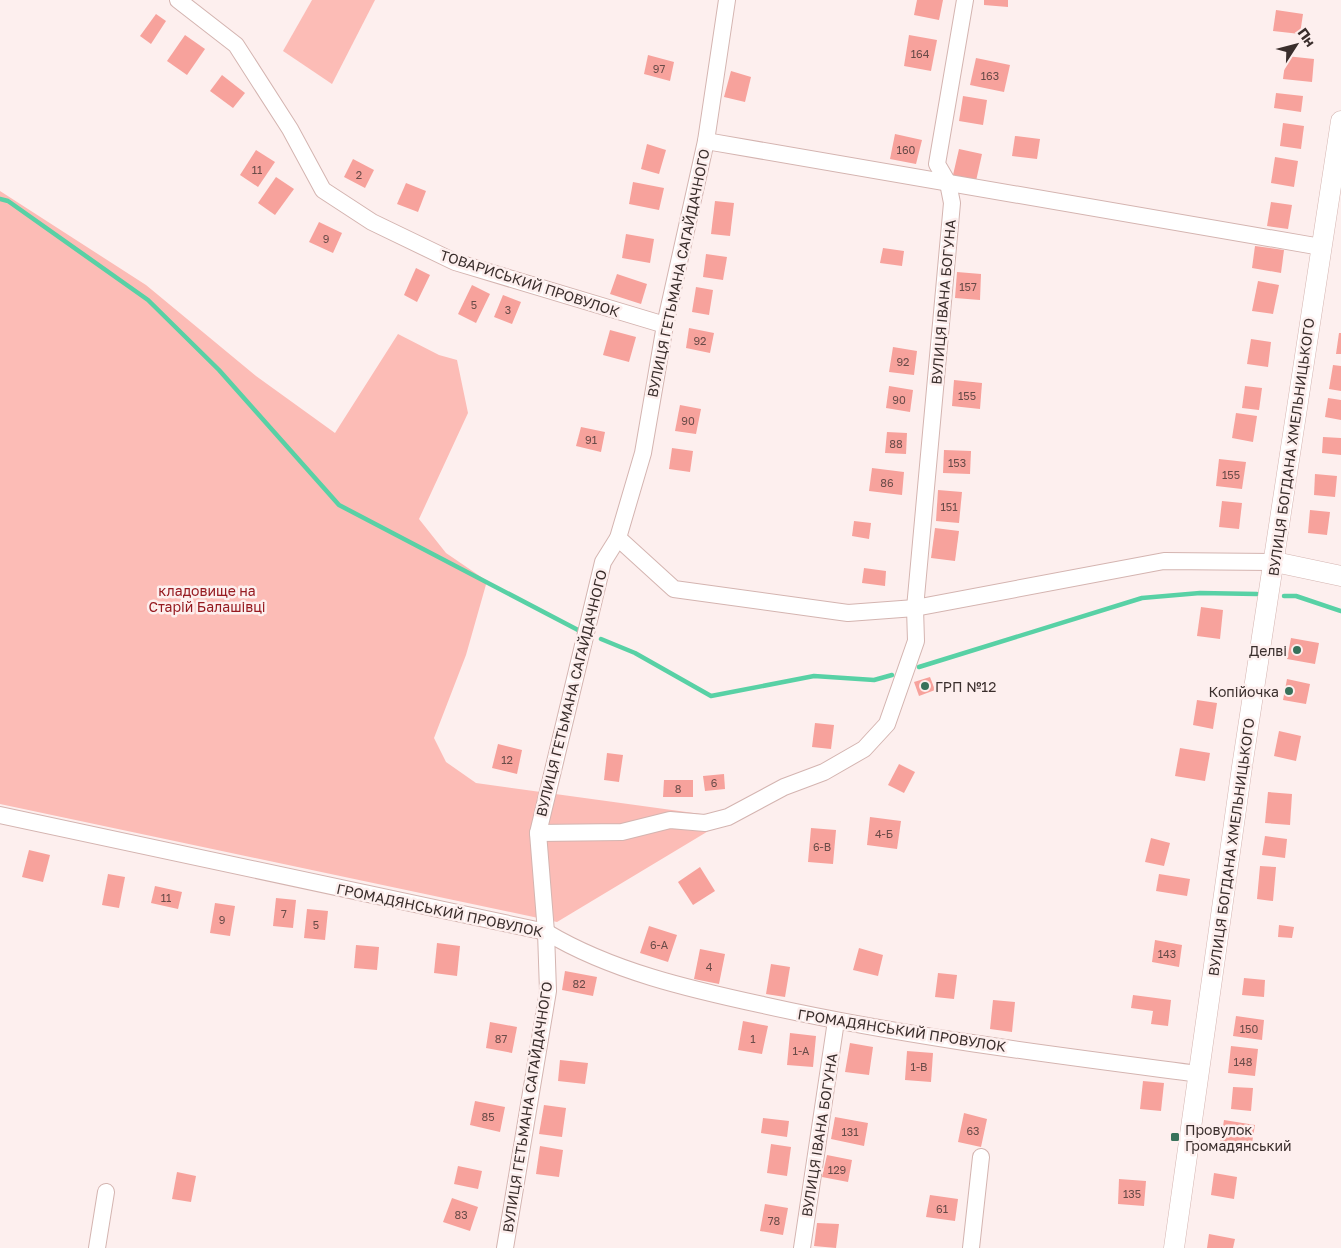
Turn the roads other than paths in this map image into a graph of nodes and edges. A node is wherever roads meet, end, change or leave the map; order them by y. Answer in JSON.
{"nodes":[{"id":1,"x":178,"y":0,"type":"edge"},
{"id":2,"x":727,"y":0,"type":"edge"},
{"id":3,"x":965,"y":0,"type":"edge"},
{"id":4,"x":1341,"y":121,"type":"edge"},
{"id":5,"x":706,"y":141,"type":"junction"},
{"id":6,"x":948,"y":183,"type":"junction"},
{"id":7,"x":1321,"y":247,"type":"junction"},
{"id":8,"x":665,"y":324,"type":"junction"},
{"id":9,"x":618,"y":538,"type":"junction"},
{"id":10,"x":1275,"y":562,"type":"junction"},
{"id":11,"x":1341,"y":576,"type":"edge"},
{"id":12,"x":915,"y":608,"type":"junction"},
{"id":13,"x":0,"y":815,"type":"edge"},
{"id":14,"x":538,"y":833,"type":"junction"},
{"id":15,"x":546,"y":932,"type":"junction"},
{"id":16,"x":836,"y":1022,"type":"junction"},
{"id":17,"x":1199,"y":1074,"type":"junction"},
{"id":18,"x":981,"y":1157,"type":"dead end"},
{"id":19,"x":106,"y":1192,"type":"dead end"},
{"id":20,"x":98,"y":1248,"type":"edge"},
{"id":21,"x":505,"y":1248,"type":"edge"},
{"id":22,"x":802,"y":1248,"type":"edge"},
{"id":23,"x":971,"y":1248,"type":"edge"},
{"id":24,"x":1174,"y":1248,"type":"edge"}],
"edges":[{"from":1,"to":8,"type":"street","name":"ТОВАРИСЬКИЙ ПРОВУЛОК"},
{"from":2,"to":5,"type":"street","name":"ВУЛИЦЯ ГЕТЬМАНА САГАЙДАЧНОГО"},
{"from":3,"to":6,"type":"street","name":"ВУЛИЦЯ ІВАНА БОГУНА"},
{"from":4,"to":7,"type":"street","name":"ВУЛИЦЯ БОГДАНА ХМЕЛЬНИЦЬКОГО"},
{"from":5,"to":6,"type":"street"},
{"from":5,"to":8,"type":"street","name":"ВУЛИЦЯ ГЕТЬМАНА САГАЙДАЧНОГО"},
{"from":6,"to":7,"type":"street"},
{"from":6,"to":12,"type":"street","name":"ВУЛИЦЯ ІВАНА БОГУНА"},
{"from":7,"to":10,"type":"street","name":"ВУЛИЦЯ БОГДАНА ХМЕЛЬНИЦЬКОГО"},
{"from":8,"to":9,"type":"street","name":"ВУЛИЦЯ ГЕТЬМАНА САГАЙДАЧНОГО"},
{"from":9,"to":12,"type":"street"},
{"from":9,"to":14,"type":"street","name":"ВУЛИЦЯ ГЕТЬМАНА САГАЙДАЧНОГО"},
{"from":10,"to":11,"type":"street"},
{"from":10,"to":12,"type":"street"},
{"from":10,"to":17,"type":"street","name":"ВУЛИЦЯ БОГДАНА ХМЕЛЬНИЦЬКОГО"},
{"from":12,"to":14,"type":"street"},
{"from":13,"to":15,"type":"street","name":"ГРОМАДЯНСЬКИЙ ПРОВУЛОК"},
{"from":14,"to":15,"type":"street","name":"ВУЛИЦЯ ГЕТЬМАНА САГАЙДАЧНОГО"},
{"from":15,"to":16,"type":"street","name":"ГРОМАДЯНСЬКИЙ ПРОВУЛОК"},
{"from":15,"to":21,"type":"street","name":"ВУЛИЦЯ ГЕТЬМАНА САГАЙДАЧНОГО"},
{"from":16,"to":17,"type":"street","name":"ГРОМАДЯНСЬКИЙ ПРОВУЛОК"},
{"from":16,"to":22,"type":"street","name":"ВУЛИЦЯ ІВАНА БОГУНА"},
{"from":17,"to":24,"type":"street","name":"ВУЛИЦЯ БОГДАНА ХМЕЛЬНИЦЬКОГО"},
{"from":18,"to":23,"type":"street"},
{"from":19,"to":20,"type":"street"}]}
